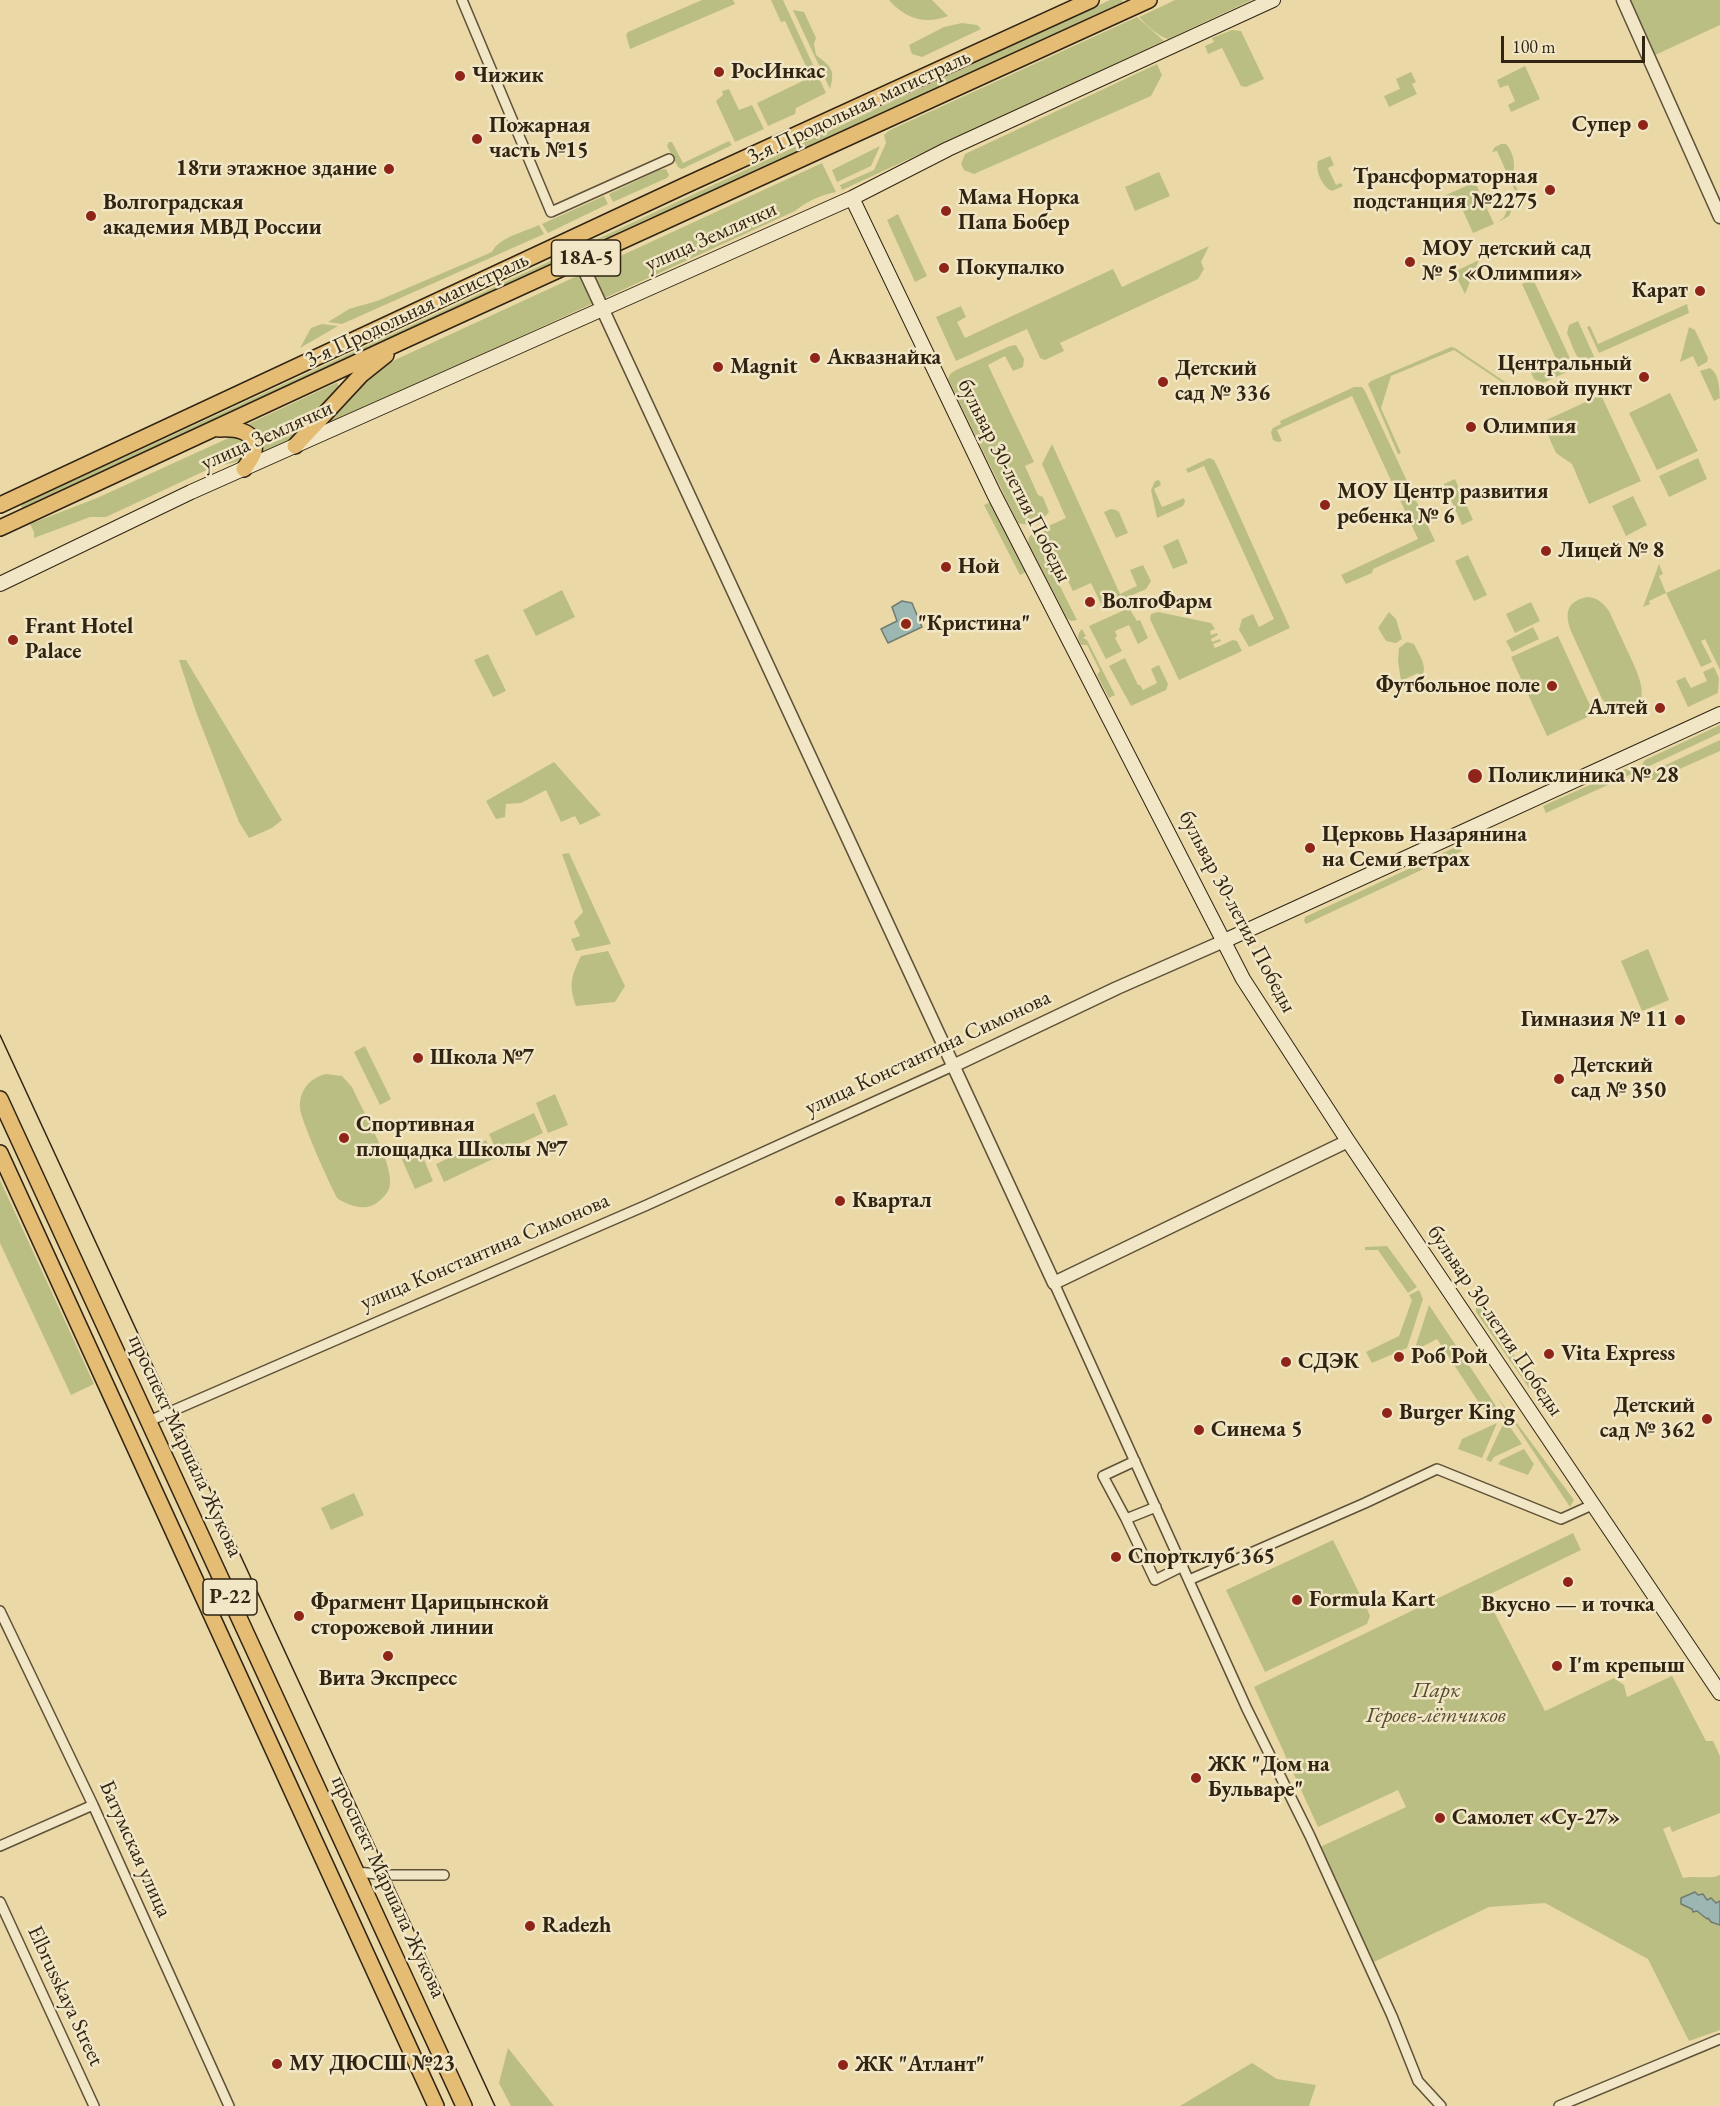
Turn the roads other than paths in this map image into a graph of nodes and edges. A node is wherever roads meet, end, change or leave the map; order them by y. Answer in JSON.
{"nodes":[{"id":1,"x":462,"y":0,"type":"edge"},
{"id":2,"x":1091,"y":0,"type":"edge"},
{"id":3,"x":1149,"y":0,"type":"edge"},
{"id":4,"x":1273,"y":0,"type":"edge"},
{"id":5,"x":1623,"y":0,"type":"edge"},
{"id":6,"x":669,"y":159,"type":"dead end"},
{"id":7,"x":852,"y":198,"type":"junction"},
{"id":8,"x":1720,"y":217,"type":"edge"},
{"id":9,"x":574,"y":263,"type":"junction"},
{"id":10,"x":602,"y":309,"type":"junction"},
{"id":11,"x":405,"y":340,"type":"junction"},
{"id":12,"x":213,"y":429,"type":"junction"},
{"id":13,"x":296,"y":446,"type":"junction"},
{"id":14,"x":244,"y":469,"type":"junction"},
{"id":15,"x":0,"y":505,"type":"edge"},
{"id":16,"x":0,"y":528,"type":"edge"},
{"id":17,"x":0,"y":585,"type":"edge"},
{"id":18,"x":1720,"y":714,"type":"edge"},
{"id":19,"x":1224,"y":941,"type":"junction"},
{"id":20,"x":952,"y":1066,"type":"junction"},
{"id":21,"x":0,"y":1099,"type":"edge"},
{"id":22,"x":1348,"y":1141,"type":"junction"},
{"id":23,"x":0,"y":1153,"type":"edge"},
{"id":24,"x":1054,"y":1283,"type":"junction"},
{"id":25,"x":149,"y":1421,"type":"junction"},
{"id":26,"x":1135,"y":1461,"type":"junction"},
{"id":27,"x":1592,"y":1505,"type":"junction"},
{"id":28,"x":1156,"y":1507,"type":"junction"},
{"id":29,"x":1126,"y":1520,"type":"junction"},
{"id":30,"x":1183,"y":1566,"type":"junction"},
{"id":31,"x":1189,"y":1580,"type":"junction"},
{"id":32,"x":0,"y":1611,"type":"edge"},
{"id":33,"x":1720,"y":1692,"type":"edge"},
{"id":34,"x":93,"y":1805,"type":"junction"},
{"id":35,"x":0,"y":1846,"type":"edge"},
{"id":36,"x":356,"y":1872,"type":"junction"},
{"id":37,"x":444,"y":1875,"type":"dead end"},
{"id":38,"x":0,"y":1902,"type":"edge"},
{"id":39,"x":1720,"y":2039,"type":"edge"},
{"id":40,"x":94,"y":2106,"type":"edge"},
{"id":41,"x":229,"y":2106,"type":"edge"},
{"id":42,"x":436,"y":2106,"type":"edge"},
{"id":43,"x":464,"y":2106,"type":"edge"},
{"id":44,"x":1441,"y":2106,"type":"edge"},
{"id":45,"x":1559,"y":2106,"type":"edge"}],
"edges":[{"from":1,"to":6,"type":"street"},
{"from":2,"to":15,"type":"highway","name":"3-я Продольная магистраль","number":"18А-5"},
{"from":3,"to":9,"type":"highway","name":"3-я Продольная магистраль","number":"18А-5"},
{"from":4,"to":7,"type":"main road","name":"улица Землячки"},
{"from":5,"to":8,"type":"street"},
{"from":7,"to":10,"type":"main road","name":"улица Землячки"},
{"from":7,"to":19,"type":"main road","name":"бульвар 30-летия Победы"},
{"from":9,"to":10,"type":"street"},
{"from":9,"to":11,"type":"highway","name":"3-я Продольная магистраль","number":"18А-5"},
{"from":10,"to":13,"type":"main road","name":"улица Землячки"},
{"from":10,"to":20,"type":"street"},
{"from":11,"to":12,"type":"highway","name":"3-я Продольная магистраль","number":"18А-5"},
{"from":11,"to":13,"type":"highway"},
{"from":12,"to":14,"type":"highway"},
{"from":12,"to":16,"type":"highway","name":"3-я Продольная магистраль","number":"18А-5"},
{"from":13,"to":14,"type":"main road","name":"улица Землячки"},
{"from":14,"to":17,"type":"main road","name":"улица Землячки"},
{"from":18,"to":19,"type":"main road","name":"улица Константина Симонова"},
{"from":19,"to":20,"type":"street","name":"улица Константина Симонова"},
{"from":19,"to":22,"type":"main road","name":"бульвар 30-летия Победы"},
{"from":20,"to":24,"type":"street"},
{"from":20,"to":25,"type":"street","name":"улица Константина Симонова"},
{"from":21,"to":25,"type":"highway","name":"проспект Маршала Жукова","number":"Р-22"},
{"from":22,"to":24,"type":"street"},
{"from":22,"to":27,"type":"main road","name":"бульвар 30-летия Победы"},
{"from":23,"to":42,"type":"highway","name":"проспект Маршала Жукова","number":"Р-22"},
{"from":24,"to":26,"type":"street"},
{"from":25,"to":36,"type":"highway","name":"проспект Маршала Жукова","number":"Р-22"},
{"from":26,"to":28,"type":"street"},
{"from":26,"to":29,"type":"street"},
{"from":27,"to":31,"type":"street"},
{"from":27,"to":33,"type":"main road","name":"бульвар 30-летия Победы"},
{"from":28,"to":29,"type":"street"},
{"from":28,"to":30,"type":"street"},
{"from":29,"to":30,"type":"street"},
{"from":30,"to":31,"type":"street"},
{"from":31,"to":44,"type":"street"},
{"from":32,"to":34,"type":"street","name":"Батумская улица"},
{"from":34,"to":35,"type":"street"},
{"from":34,"to":41,"type":"street","name":"Батумская улица"},
{"from":36,"to":37,"type":"street"},
{"from":36,"to":43,"type":"highway","name":"проспект Маршала Жукова","number":"Р-22"},
{"from":38,"to":40,"type":"street","name":"Elbrusskaya Street"},
{"from":39,"to":45,"type":"street"}]}
